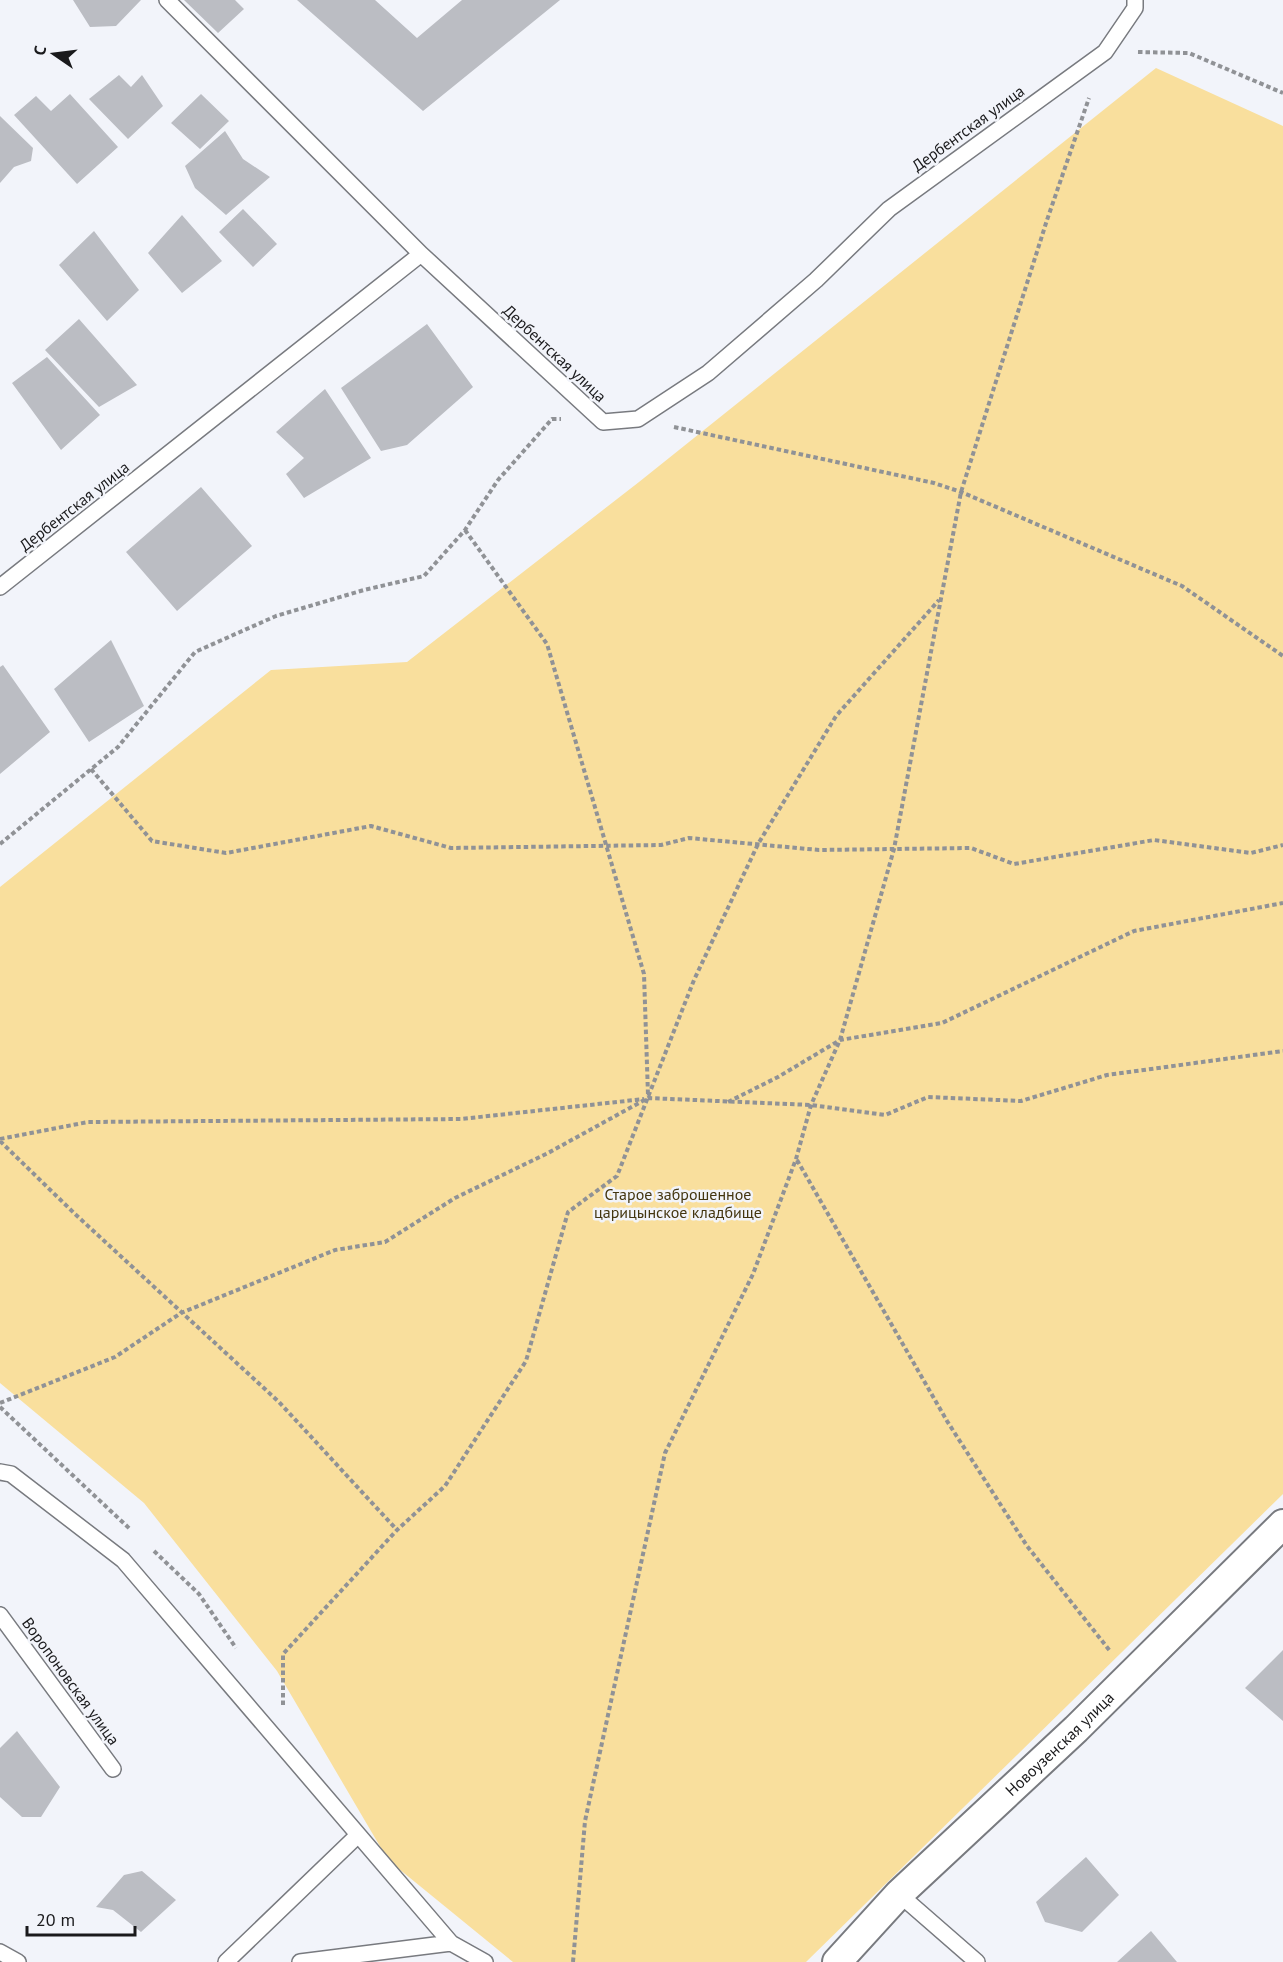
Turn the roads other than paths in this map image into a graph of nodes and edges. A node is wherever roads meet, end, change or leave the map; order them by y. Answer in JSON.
{"nodes":[{"id":1,"x":167,"y":0,"type":"edge"},
{"id":2,"x":1135,"y":0,"type":"edge"},
{"id":3,"x":421,"y":254,"type":"junction"},
{"id":4,"x":0,"y":587,"type":"edge"},
{"id":5,"x":0,"y":1472,"type":"edge"},
{"id":6,"x":1283,"y":1524,"type":"edge"},
{"id":7,"x":0,"y":1615,"type":"edge"},
{"id":8,"x":113,"y":1769,"type":"dead end"},
{"id":9,"x":357,"y":1836,"type":"junction"},
{"id":10,"x":899,"y":1894,"type":"junction"},
{"id":11,"x":452,"y":1943,"type":"junction"},
{"id":12,"x":0,"y":1952,"type":"edge"},
{"id":13,"x":18,"y":1962,"type":"edge"},
{"id":14,"x":226,"y":1962,"type":"edge"},
{"id":15,"x":300,"y":1962,"type":"edge"},
{"id":16,"x":485,"y":1962,"type":"edge"},
{"id":17,"x":837,"y":1962,"type":"edge"},
{"id":18,"x":977,"y":1962,"type":"edge"}],
"edges":[{"from":1,"to":3,"type":"lane"},
{"from":2,"to":3,"type":"lane","name":"Дербентская улица"},
{"from":3,"to":4,"type":"lane","name":"Дербентская улица"},
{"from":5,"to":9,"type":"lane"},
{"from":6,"to":10,"type":"street","name":"Новоузенская улица"},
{"from":7,"to":8,"type":"lane","name":"Воропоновская улица"},
{"from":9,"to":11,"type":"lane"},
{"from":9,"to":14,"type":"lane"},
{"from":10,"to":17,"type":"street","name":"Новоузенская улица"},
{"from":10,"to":18,"type":"lane"},
{"from":11,"to":15,"type":"lane"},
{"from":11,"to":16,"type":"lane"},
{"from":12,"to":13,"type":"lane"}]}
